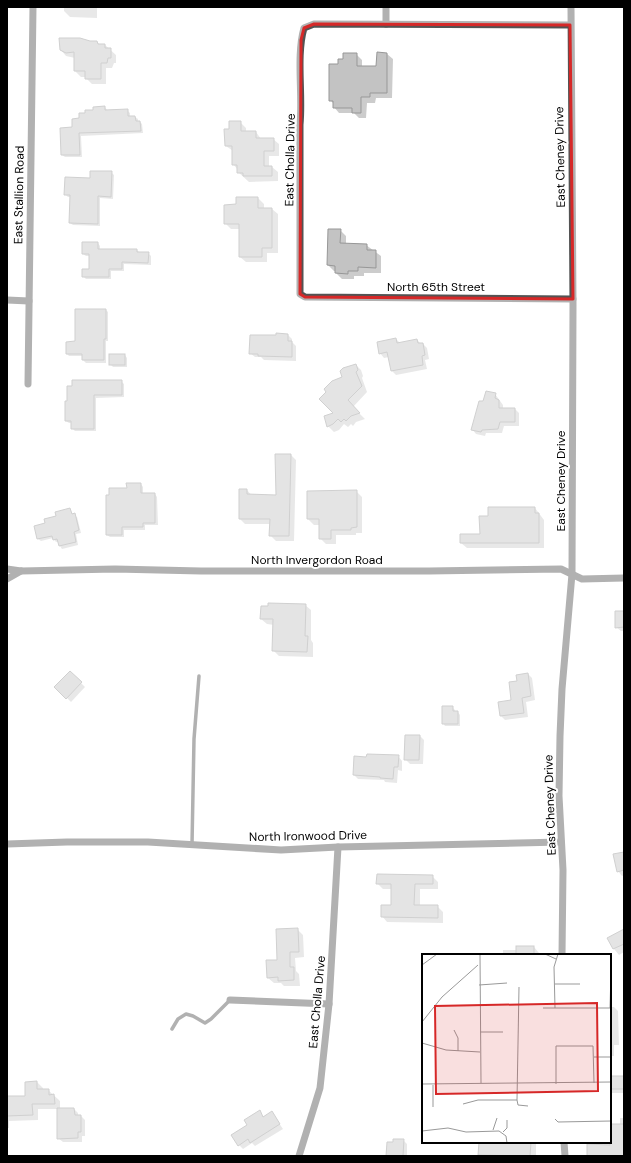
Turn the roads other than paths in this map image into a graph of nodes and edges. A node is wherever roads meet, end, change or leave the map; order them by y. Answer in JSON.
{"nodes":[{"id":1,"x":33,"y":7,"type":"edge"},
{"id":2,"x":386,"y":7,"type":"edge"},
{"id":3,"x":570,"y":7,"type":"edge"},
{"id":4,"x":386,"y":24,"type":"junction"},
{"id":5,"x":570,"y":25,"type":"junction"},
{"id":6,"x":300,"y":294,"type":"joint"},
{"id":7,"x":573,"y":299,"type":"junction"},
{"id":8,"x":7,"y":300,"type":"edge"},
{"id":9,"x":29,"y":301,"type":"junction"},
{"id":10,"x":28,"y":384,"type":"dead end"},
{"id":11,"x":7,"y":569,"type":"edge"},
{"id":12,"x":21,"y":571,"type":"junction"},
{"id":13,"x":572,"y":574,"type":"junction"},
{"id":14,"x":624,"y":578,"type":"edge"},
{"id":15,"x":7,"y":579,"type":"edge"},
{"id":16,"x":199,"y":676,"type":"dead end"},
{"id":17,"x":561,"y":842,"type":"junction"},
{"id":18,"x":7,"y":844,"type":"edge"},
{"id":19,"x":192,"y":845,"type":"junction"},
{"id":20,"x":338,"y":847,"type":"junction"},
{"id":21,"x":562,"y":954,"type":"edge"},
{"id":22,"x":230,"y":1000,"type":"joint"},
{"id":23,"x":329,"y":1004,"type":"junction"},
{"id":24,"x":172,"y":1029,"type":"dead end"},
{"id":25,"x":564,"y":1143,"type":"edge"},
{"id":26,"x":299,"y":1156,"type":"edge"},
{"id":27,"x":565,"y":1156,"type":"edge"}],
"edges":[{"from":1,"to":9,"type":"street","name":"East Stallion Road"},
{"from":2,"to":4,"type":"street"},
{"from":3,"to":5,"type":"street","name":"East Cheney Drive"},
{"from":4,"to":5,"type":"street"},
{"from":4,"to":6,"type":"street","name":"East Cholla Drive"},
{"from":5,"to":7,"type":"street","name":"East Cheney Drive"},
{"from":6,"to":7,"type":"street","name":"North 65th Street"},
{"from":7,"to":13,"type":"street","name":"East Cheney Drive"},
{"from":8,"to":9,"type":"street"},
{"from":9,"to":10,"type":"street","name":"East Stallion Road"},
{"from":11,"to":12,"type":"street","name":"North Invergordon Road"},
{"from":12,"to":13,"type":"street","name":"North Invergordon Road"},
{"from":12,"to":15,"type":"street"},
{"from":13,"to":14,"type":"street","name":"North Invergordon Road"},
{"from":13,"to":17,"type":"street","name":"East Cheney Drive"},
{"from":16,"to":19,"type":"lane"},
{"from":17,"to":20,"type":"street","name":"North Ironwood Drive"},
{"from":17,"to":21,"type":"street","name":"East Cheney Drive"},
{"from":18,"to":19,"type":"street","name":"North Ironwood Drive"},
{"from":19,"to":20,"type":"street","name":"North Ironwood Drive"},
{"from":20,"to":23,"type":"street","name":"East Cholla Drive"},
{"from":22,"to":23,"type":"street"},
{"from":22,"to":24,"type":"lane"},
{"from":23,"to":26,"type":"street","name":"East Cholla Drive"},
{"from":25,"to":27,"type":"street"}]}
